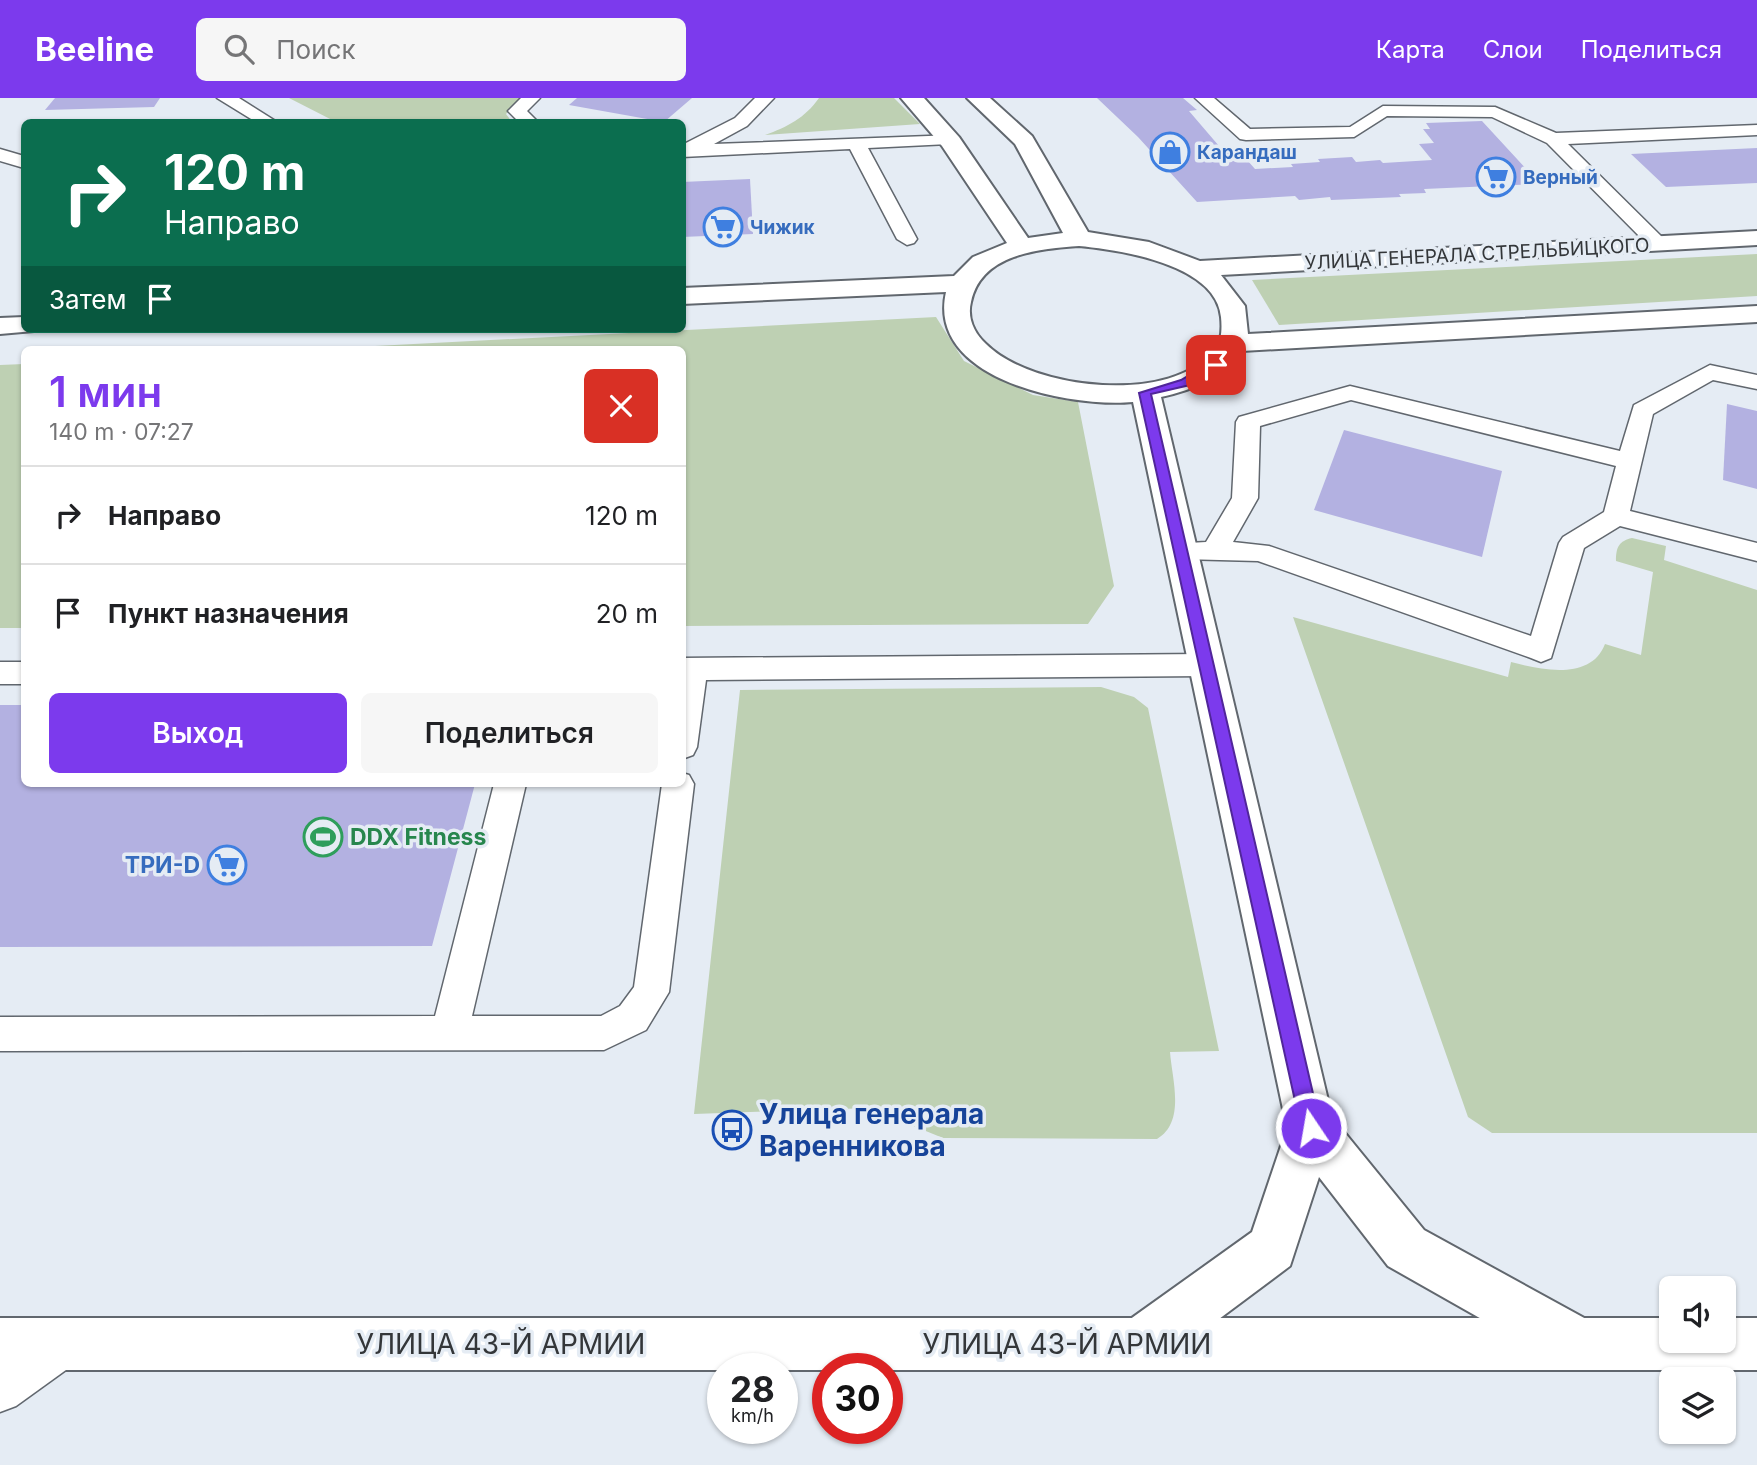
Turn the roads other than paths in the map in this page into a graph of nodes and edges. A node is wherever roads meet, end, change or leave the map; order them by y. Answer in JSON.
{"nodes":[{"id":1,"x":226,"y":98,"type":"edge"},
{"id":2,"x":531,"y":98,"type":"edge"},
{"id":3,"x":765,"y":98,"type":"edge"},
{"id":4,"x":912,"y":98,"type":"edge"},
{"id":5,"x":978,"y":98,"type":"edge"},
{"id":6,"x":1205,"y":98,"type":"edge"},
{"id":7,"x":263,"y":119,"type":"edge"},
{"id":8,"x":526,"y":119,"type":"edge"},
{"id":9,"x":1757,"y":130,"type":"edge"},
{"id":10,"x":949,"y":139,"type":"junction"},
{"id":11,"x":1553,"y":139,"type":"junction"},
{"id":12,"x":856,"y":143,"type":"junction"},
{"id":13,"x":686,"y":151,"type":"edge"},
{"id":14,"x":0,"y":155,"type":"edge"},
{"id":15,"x":21,"y":161,"type":"edge"},
{"id":16,"x":1757,"y":238,"type":"edge"},
{"id":17,"x":906,"y":239,"type":"dead end"},
{"id":18,"x":1079,"y":239,"type":"junction"},
{"id":19,"x":1658,"y":244,"type":"junction"},
{"id":20,"x":1021,"y":246,"type":"junction"},
{"id":21,"x":1197,"y":269,"type":"junction"},
{"id":22,"x":961,"y":284,"type":"junction"},
{"id":23,"x":686,"y":296,"type":"edge"},
{"id":24,"x":1757,"y":314,"type":"edge"},
{"id":25,"x":21,"y":325,"type":"edge"},
{"id":26,"x":0,"y":326,"type":"edge"},
{"id":27,"x":1233,"y":343,"type":"junction"},
{"id":28,"x":1757,"y":382,"type":"edge"},
{"id":29,"x":1145,"y":393,"type":"junction"},
{"id":30,"x":1629,"y":461,"type":"junction"},
{"id":31,"x":1616,"y":516,"type":"junction"},
{"id":32,"x":1197,"y":551,"type":"junction"},
{"id":33,"x":1757,"y":552,"type":"edge"},
{"id":34,"x":1206,"y":665,"type":"junction"},
{"id":35,"x":688,"y":668,"type":"edge"},
{"id":36,"x":0,"y":673,"type":"edge"},
{"id":37,"x":21,"y":673,"type":"edge"},
{"id":38,"x":686,"y":694,"type":"edge"},
{"id":39,"x":509,"y":787,"type":"edge"},
{"id":40,"x":678,"y":787,"type":"edge"},
{"id":41,"x":0,"y":1034,"type":"edge"},
{"id":42,"x":449,"y":1034,"type":"junction"},
{"id":43,"x":1311,"y":1128,"type":"junction"},
{"id":44,"x":0,"y":1344,"type":"edge"},
{"id":45,"x":67,"y":1344,"type":"junction"},
{"id":46,"x":1141,"y":1344,"type":"junction"},
{"id":47,"x":1578,"y":1344,"type":"junction"},
{"id":48,"x":1757,"y":1344,"type":"edge"},
{"id":49,"x":0,"y":1390,"type":"edge"}],
"edges":[{"from":1,"to":7,"type":"lane"},
{"from":2,"to":8,"type":"lane"},
{"from":3,"to":13,"type":"lane"},
{"from":4,"to":10,"type":"street"},
{"from":5,"to":18,"type":"street"},
{"from":6,"to":11,"type":"lane"},
{"from":9,"to":11,"type":"lane"},
{"from":10,"to":12,"type":"lane"},
{"from":10,"to":20,"type":"street"},
{"from":11,"to":19,"type":"lane"},
{"from":12,"to":13,"type":"lane"},
{"from":12,"to":17,"type":"lane"},
{"from":14,"to":15,"type":"lane"},
{"from":16,"to":19,"type":"street","name":"УЛИЦА ГЕНЕРАЛА СТРЕЛЬБИЦКОГО"},
{"from":18,"to":20,"type":"street"},
{"from":18,"to":21,"type":"street"},
{"from":19,"to":21,"type":"street","name":"УЛИЦА ГЕНЕРАЛА СТРЕЛЬБИЦКОГО"},
{"from":20,"to":22,"type":"street"},
{"from":21,"to":27,"type":"street"},
{"from":22,"to":23,"type":"street"},
{"from":22,"to":29,"type":"street"},
{"from":24,"to":27,"type":"street"},
{"from":25,"to":26,"type":"street"},
{"from":27,"to":29,"type":"street"},
{"from":28,"to":30,"type":"lane"},
{"from":29,"to":32,"type":"street"},
{"from":30,"to":31,"type":"lane"},
{"from":30,"to":32,"type":"lane"},
{"from":31,"to":32,"type":"lane"},
{"from":31,"to":33,"type":"lane"},
{"from":32,"to":34,"type":"street"},
{"from":34,"to":35,"type":"lane"},
{"from":34,"to":43,"type":"street"},
{"from":35,"to":38,"type":"lane"},
{"from":36,"to":37,"type":"lane"},
{"from":39,"to":42,"type":"lane"},
{"from":40,"to":42,"type":"lane"},
{"from":41,"to":42,"type":"lane"},
{"from":43,"to":46,"type":"street"},
{"from":43,"to":47,"type":"street"},
{"from":44,"to":45,"type":"street","name":"УЛИЦА 43-Й АРМИИ"},
{"from":45,"to":46,"type":"street","name":"УЛИЦА 43-Й АРМИИ"},
{"from":45,"to":49,"type":"lane"},
{"from":46,"to":47,"type":"street","name":"УЛИЦА 43-Й АРМИИ"},
{"from":47,"to":48,"type":"street","name":"УЛИЦА 43-Й АРМИИ"}]}
